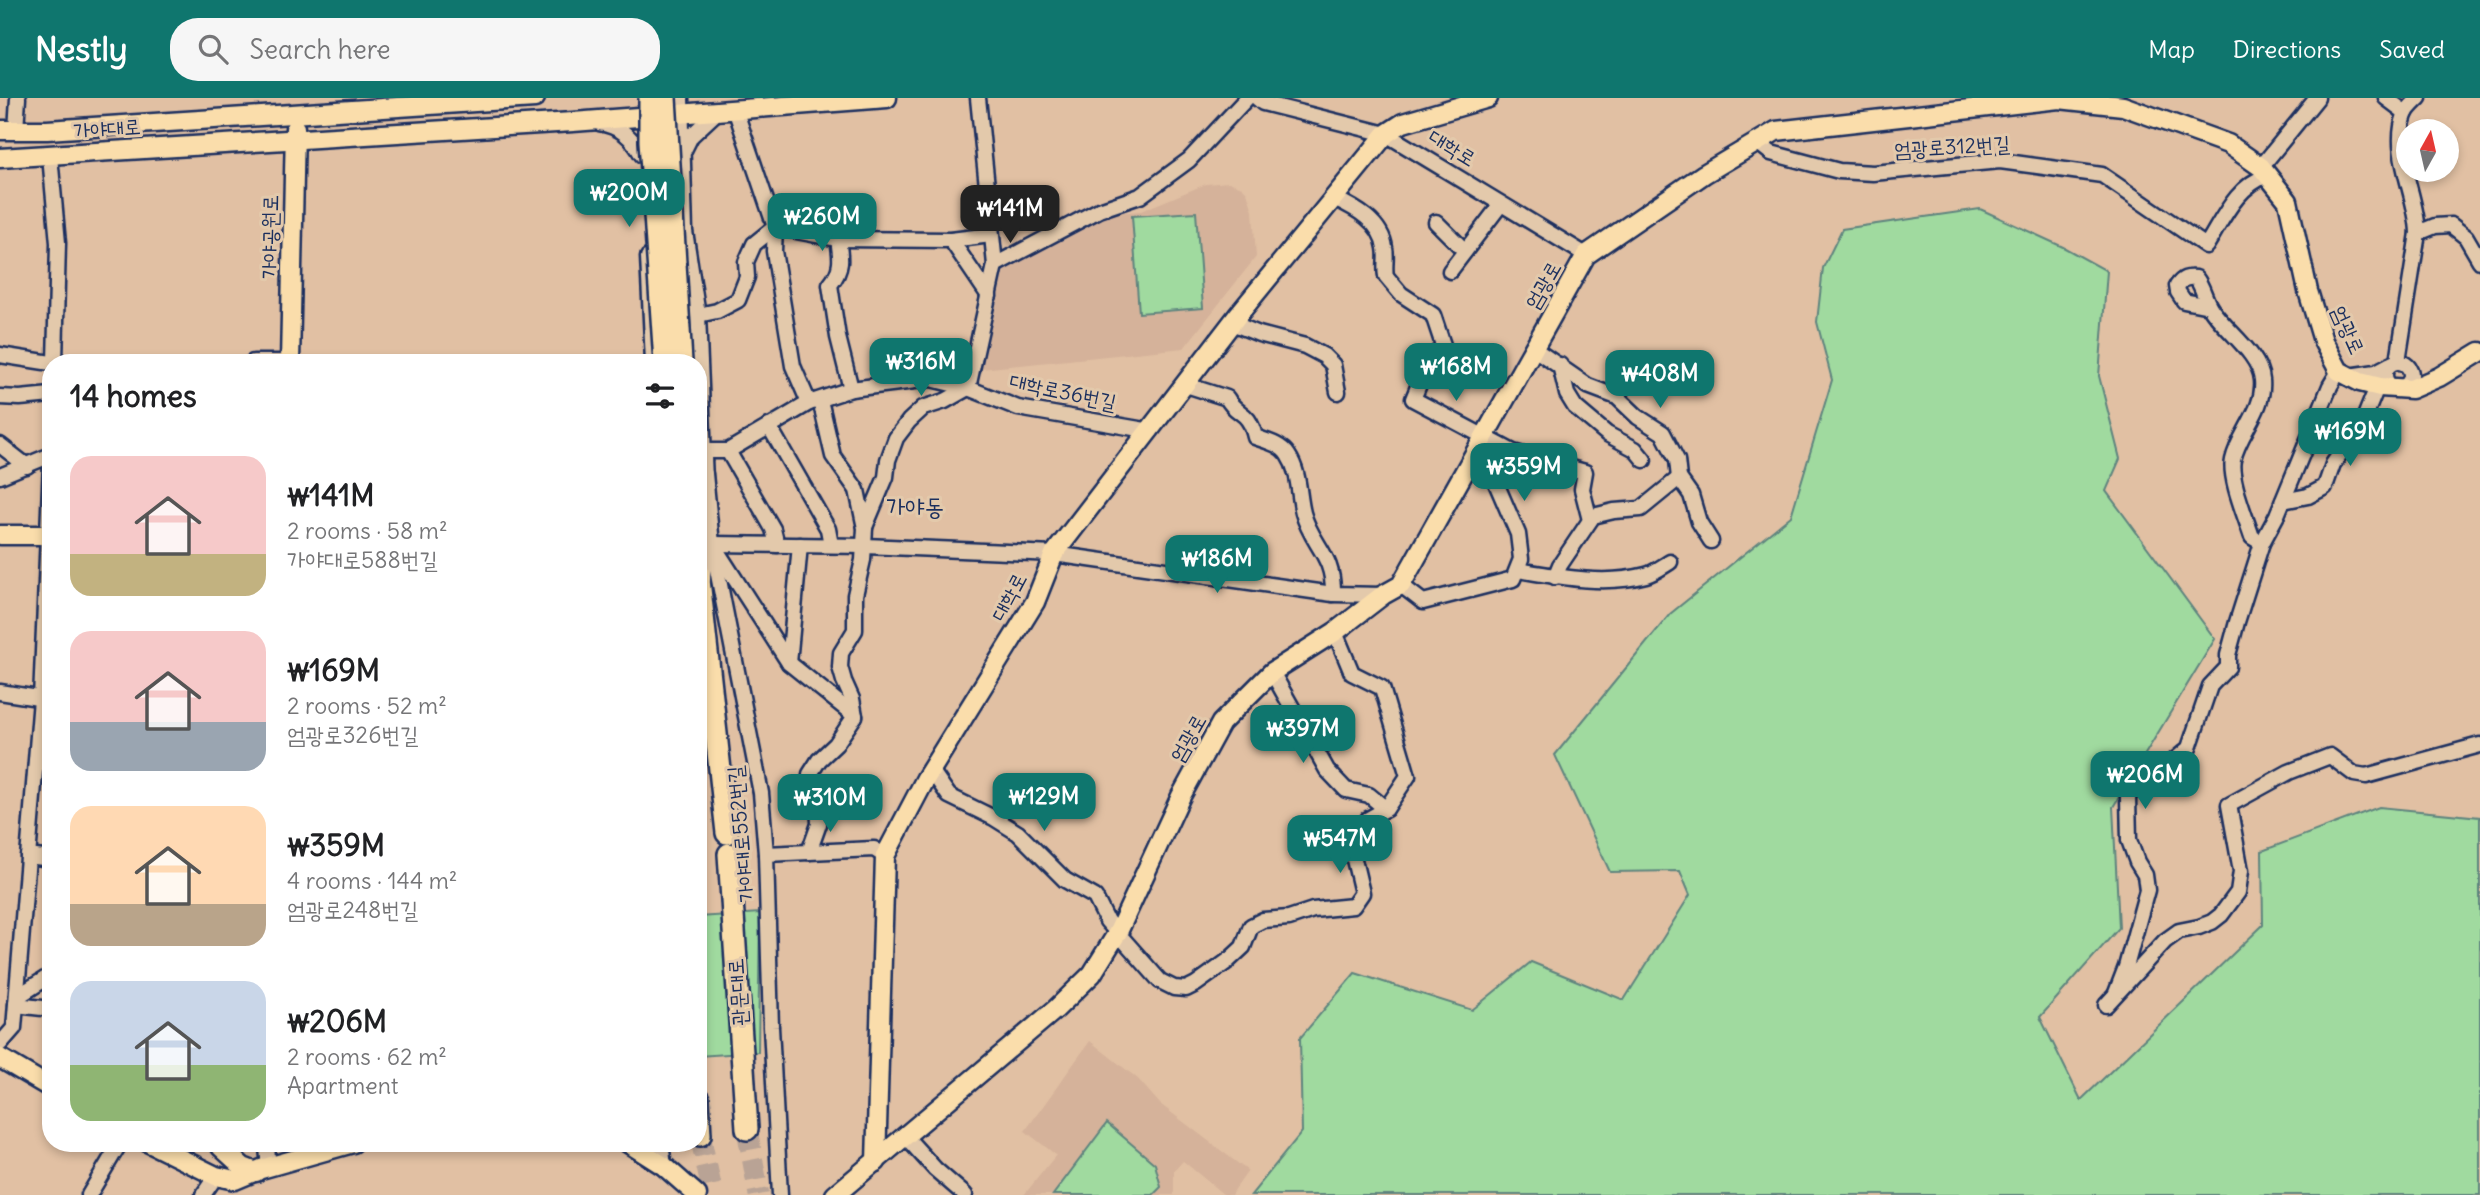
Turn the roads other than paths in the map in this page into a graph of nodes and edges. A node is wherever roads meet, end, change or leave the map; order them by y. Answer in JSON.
{"nodes":[{"id":1,"x":18,"y":98,"type":"edge"},
{"id":2,"x":535,"y":98,"type":"edge"},
{"id":3,"x":643,"y":98,"type":"edge"},
{"id":4,"x":665,"y":98,"type":"edge"},
{"id":5,"x":766,"y":98,"type":"edge"},
{"id":6,"x":887,"y":98,"type":"edge"},
{"id":7,"x":978,"y":98,"type":"edge"},
{"id":8,"x":1247,"y":98,"type":"edge"},
{"id":9,"x":1257,"y":98,"type":"edge"},
{"id":10,"x":1488,"y":98,"type":"edge"},
{"id":11,"x":2317,"y":98,"type":"edge"},
{"id":12,"x":2386,"y":98,"type":"edge"},
{"id":13,"x":2419,"y":98,"type":"edge"},
{"id":14,"x":790,"y":105,"type":"junction"},
{"id":15,"x":681,"y":106,"type":"edge"},
{"id":16,"x":645,"y":107,"type":"edge"},
{"id":17,"x":727,"y":109,"type":"junction"},
{"id":18,"x":296,"y":113,"type":"junction"},
{"id":19,"x":2406,"y":113,"type":"junction"},
{"id":20,"x":587,"y":121,"type":"junction"},
{"id":21,"x":8,"y":131,"type":"edge"},
{"id":22,"x":1385,"y":134,"type":"junction"},
{"id":23,"x":295,"y":139,"type":"junction"},
{"id":24,"x":1757,"y":142,"type":"junction"},
{"id":25,"x":682,"y":153,"type":"junction"},
{"id":26,"x":642,"y":155,"type":"junction"},
{"id":27,"x":50,"y":156,"type":"junction"},
{"id":28,"x":0,"y":158,"type":"edge"},
{"id":29,"x":2265,"y":171,"type":"junction"},
{"id":30,"x":1334,"y":198,"type":"junction"},
{"id":31,"x":1498,"y":202,"type":"junction"},
{"id":32,"x":1436,"y":222,"type":"dead end"},
{"id":33,"x":775,"y":227,"type":"junction"},
{"id":34,"x":2418,"y":233,"type":"junction"},
{"id":35,"x":991,"y":234,"type":"junction"},
{"id":36,"x":838,"y":239,"type":"junction"},
{"id":37,"x":951,"y":240,"type":"junction"},
{"id":38,"x":1465,"y":251,"type":"junction"},
{"id":39,"x":1586,"y":256,"type":"junction"},
{"id":40,"x":2480,"y":261,"type":"edge"},
{"id":41,"x":995,"y":265,"type":"junction"},
{"id":42,"x":1450,"y":271,"type":"dead end"},
{"id":43,"x":989,"y":296,"type":"junction"},
{"id":44,"x":2209,"y":306,"type":"junction"},
{"id":45,"x":698,"y":315,"type":"junction"},
{"id":46,"x":1232,"y":323,"type":"junction"},
{"id":47,"x":1533,"y":348,"type":"junction"},
{"id":48,"x":2480,"y":352,"type":"edge"},
{"id":49,"x":53,"y":354,"type":"edge"},
{"id":50,"x":289,"y":354,"type":"edge"},
{"id":51,"x":653,"y":354,"type":"edge"},
{"id":52,"x":663,"y":354,"type":"edge"},
{"id":53,"x":681,"y":354,"type":"edge"},
{"id":54,"x":700,"y":354,"type":"edge"},
{"id":55,"x":0,"y":355,"type":"edge"},
{"id":56,"x":42,"y":361,"type":"edge"},
{"id":57,"x":2393,"y":363,"type":"junction"},
{"id":58,"x":1560,"y":365,"type":"junction"},
{"id":59,"x":2344,"y":373,"type":"junction"},
{"id":60,"x":2412,"y":374,"type":"junction"},
{"id":61,"x":2433,"y":380,"type":"junction"},
{"id":62,"x":1186,"y":385,"type":"junction"},
{"id":63,"x":2377,"y":387,"type":"junction"},
{"id":64,"x":968,"y":388,"type":"junction"},
{"id":65,"x":2398,"y":388,"type":"junction"},
{"id":66,"x":851,"y":389,"type":"junction"},
{"id":67,"x":1338,"y":392,"type":"dead end"},
{"id":68,"x":42,"y":396,"type":"edge"},
{"id":69,"x":0,"y":397,"type":"edge"},
{"id":70,"x":815,"y":401,"type":"junction"},
{"id":71,"x":769,"y":426,"type":"junction"},
{"id":72,"x":1151,"y":431,"type":"junction"},
{"id":73,"x":1482,"y":438,"type":"junction"},
{"id":74,"x":0,"y":445,"type":"edge"},
{"id":75,"x":707,"y":451,"type":"edge"},
{"id":76,"x":728,"y":451,"type":"junction"},
{"id":77,"x":42,"y":459,"type":"edge"},
{"id":78,"x":1471,"y":460,"type":"junction"},
{"id":79,"x":1644,"y":460,"type":"dead end"},
{"id":80,"x":27,"y":466,"type":"junction"},
{"id":81,"x":0,"y":476,"type":"edge"},
{"id":82,"x":1679,"y":478,"type":"junction"},
{"id":83,"x":707,"y":494,"type":"edge"},
{"id":84,"x":2283,"y":501,"type":"junction"},
{"id":85,"x":1590,"y":520,"type":"junction"},
{"id":86,"x":865,"y":528,"type":"junction"},
{"id":87,"x":0,"y":535,"type":"edge"},
{"id":88,"x":42,"y":535,"type":"edge"},
{"id":89,"x":1711,"y":541,"type":"dead end"},
{"id":90,"x":2262,"y":543,"type":"junction"},
{"id":91,"x":712,"y":544,"type":"junction"},
{"id":92,"x":777,"y":545,"type":"junction"},
{"id":93,"x":800,"y":545,"type":"junction"},
{"id":94,"x":831,"y":545,"type":"junction"},
{"id":95,"x":864,"y":546,"type":"junction"},
{"id":96,"x":1054,"y":554,"type":"junction"},
{"id":97,"x":1670,"y":562,"type":"dead end"},
{"id":98,"x":1518,"y":570,"type":"junction"},
{"id":99,"x":1555,"y":577,"type":"junction"},
{"id":100,"x":1401,"y":585,"type":"junction"},
{"id":101,"x":1333,"y":594,"type":"junction"},
{"id":102,"x":1383,"y":595,"type":"junction"},
{"id":103,"x":1335,"y":632,"type":"junction"},
{"id":104,"x":707,"y":651,"type":"edge"},
{"id":105,"x":789,"y":663,"type":"junction"},
{"id":106,"x":1272,"y":672,"type":"junction"},
{"id":107,"x":0,"y":692,"type":"edge"},
{"id":108,"x":42,"y":698,"type":"edge"},
{"id":109,"x":855,"y":716,"type":"junction"},
{"id":110,"x":42,"y":734,"type":"edge"},
{"id":111,"x":2480,"y":745,"type":"edge"},
{"id":112,"x":930,"y":770,"type":"junction"},
{"id":113,"x":1386,"y":809,"type":"junction"},
{"id":114,"x":809,"y":852,"type":"junction"},
{"id":115,"x":766,"y":855,"type":"junction"},
{"id":116,"x":28,"y":856,"type":"junction"},
{"id":117,"x":884,"y":856,"type":"junction"},
{"id":118,"x":42,"y":858,"type":"edge"},
{"id":119,"x":1118,"y":932,"type":"junction"},
{"id":120,"x":42,"y":982,"type":"edge"},
{"id":121,"x":16,"y":1001,"type":"junction"},
{"id":122,"x":42,"y":1007,"type":"edge"},
{"id":123,"x":0,"y":1044,"type":"edge"},
{"id":124,"x":0,"y":1058,"type":"edge"},
{"id":125,"x":42,"y":1083,"type":"edge"},
{"id":126,"x":747,"y":1129,"type":"tunnel mouth"},
{"id":127,"x":906,"y":1137,"type":"junction"},
{"id":128,"x":115,"y":1152,"type":"edge"},
{"id":129,"x":167,"y":1152,"type":"edge"},
{"id":130,"x":221,"y":1152,"type":"edge"},
{"id":131,"x":229,"y":1152,"type":"edge"},
{"id":132,"x":266,"y":1152,"type":"edge"},
{"id":133,"x":322,"y":1152,"type":"edge"},
{"id":134,"x":642,"y":1152,"type":"edge"},
{"id":135,"x":662,"y":1152,"type":"edge"},
{"id":136,"x":876,"y":1162,"type":"junction"},
{"id":137,"x":664,"y":1166,"type":"junction"},
{"id":138,"x":263,"y":1169,"type":"junction"},
{"id":139,"x":216,"y":1176,"type":"junction"},
{"id":140,"x":780,"y":1194,"type":"edge"},
{"id":141,"x":89,"y":1195,"type":"edge"},
{"id":142,"x":203,"y":1195,"type":"edge"},
{"id":143,"x":697,"y":1195,"type":"edge"},
{"id":144,"x":835,"y":1195,"type":"edge"},
{"id":145,"x":964,"y":1195,"type":"edge"}],
"edges":[{"from":1,"to":21,"type":"street"},
{"from":2,"to":18,"type":"main road","name":"가야대로"},
{"from":3,"to":16,"type":"street"},
{"from":4,"to":53,"type":"highway","bridge":true},
{"from":5,"to":14,"type":"main road"},
{"from":6,"to":14,"type":"main road","name":"가야대로"},
{"from":7,"to":35,"type":"street"},
{"from":8,"to":41,"type":"street"},
{"from":9,"to":22,"type":"street","name":"대학로"},
{"from":10,"to":22,"type":"main road","name":"대학로"},
{"from":11,"to":29,"type":"street"},
{"from":12,"to":19,"type":"street"},
{"from":13,"to":19,"type":"street"},
{"from":14,"to":17,"type":"main road","name":"가야대로"},
{"from":15,"to":16,"type":"main road","name":"가야대로"},
{"from":15,"to":17,"type":"main road","name":"가야대로"},
{"from":15,"to":25,"type":"street","name":"가야대로552번길"},
{"from":16,"to":20,"type":"main road","name":"가야대로"},
{"from":16,"to":26,"type":"street"},
{"from":16,"to":52,"type":"highway","bridge":true},
{"from":17,"to":25,"type":"street"},
{"from":17,"to":33,"type":"street"},
{"from":18,"to":21,"type":"main road","name":"가야대로"},
{"from":18,"to":23,"type":"main road","name":"가야공원로"},
{"from":19,"to":34,"type":"street"},
{"from":20,"to":23,"type":"main road","name":"가야대로"},
{"from":20,"to":26,"type":"street"},
{"from":22,"to":30,"type":"main road","name":"대학로"},
{"from":22,"to":31,"type":"street","name":"대학로"},
{"from":23,"to":27,"type":"main road","name":"가야대로"},
{"from":23,"to":50,"type":"main road","name":"가야공원로"},
{"from":24,"to":29,"type":"main road","name":"엄광로"},
{"from":24,"to":29,"type":"street","name":"엄광로312번길"},
{"from":24,"to":39,"type":"main road","name":"엄광로"},
{"from":25,"to":45,"type":"street","name":"가야대로552번길"},
{"from":26,"to":51,"type":"street"},
{"from":27,"to":28,"type":"main road","name":"가야대로"},
{"from":27,"to":49,"type":"street"},
{"from":29,"to":59,"type":"main road","name":"엄광로"},
{"from":30,"to":46,"type":"main road","name":"대학로"},
{"from":30,"to":73,"type":"street"},
{"from":31,"to":38,"type":"street"},
{"from":31,"to":39,"type":"street","name":"엄광로"},
{"from":32,"to":38,"type":"street"},
{"from":33,"to":36,"type":"street"},
{"from":33,"to":45,"type":"street"},
{"from":33,"to":70,"type":"street"},
{"from":34,"to":40,"type":"street"},
{"from":34,"to":57,"type":"street"},
{"from":35,"to":37,"type":"street"},
{"from":35,"to":41,"type":"street"},
{"from":36,"to":37,"type":"street"},
{"from":36,"to":66,"type":"street"},
{"from":37,"to":43,"type":"street"},
{"from":38,"to":42,"type":"street"},
{"from":39,"to":47,"type":"main road","name":"엄광로"},
{"from":41,"to":43,"type":"street"},
{"from":43,"to":64,"type":"street"},
{"from":44,"to":44,"type":"street"},
{"from":44,"to":90,"type":"street"},
{"from":45,"to":54,"type":"street","name":"가야대로552번길"},
{"from":46,"to":62,"type":"main road","name":"대학로"},
{"from":46,"to":67,"type":"street"},
{"from":47,"to":58,"type":"street"},
{"from":47,"to":73,"type":"main road","name":"엄광로"},
{"from":48,"to":61,"type":"main road","name":"엄광로"},
{"from":55,"to":56,"type":"street"},
{"from":57,"to":59,"type":"street"},
{"from":57,"to":60,"type":"street"},
{"from":57,"to":65,"type":"street"},
{"from":58,"to":79,"type":"street"},
{"from":58,"to":82,"type":"street"},
{"from":59,"to":63,"type":"main road","name":"엄광로"},
{"from":59,"to":84,"type":"street"},
{"from":60,"to":61,"type":"street"},
{"from":60,"to":65,"type":"street"},
{"from":61,"to":65,"type":"main road","name":"엄광로"},
{"from":62,"to":72,"type":"main road","name":"대학로"},
{"from":62,"to":101,"type":"street"},
{"from":63,"to":65,"type":"main road","name":"엄광로"},
{"from":63,"to":84,"type":"street"},
{"from":64,"to":66,"type":"street","name":"대학로36번길"},
{"from":64,"to":72,"type":"street","name":"대학로36번길"},
{"from":64,"to":86,"type":"street"},
{"from":66,"to":70,"type":"street","name":"대학로36번길"},
{"from":68,"to":69,"type":"street"},
{"from":70,"to":71,"type":"street","name":"대학로36번길"},
{"from":70,"to":86,"type":"street"},
{"from":71,"to":76,"type":"street","name":"대학로36번길"},
{"from":71,"to":94,"type":"street"},
{"from":72,"to":96,"type":"main road","name":"대학로"},
{"from":73,"to":78,"type":"main road","name":"엄광로"},
{"from":73,"to":85,"type":"street"},
{"from":74,"to":80,"type":"street"},
{"from":75,"to":76,"type":"street"},
{"from":76,"to":92,"type":"street"},
{"from":77,"to":80,"type":"street"},
{"from":78,"to":98,"type":"street"},
{"from":78,"to":100,"type":"main road","name":"엄광로"},
{"from":80,"to":81,"type":"street"},
{"from":82,"to":85,"type":"street"},
{"from":82,"to":89,"type":"street"},
{"from":83,"to":91,"type":"street","name":"가야대로552번길"},
{"from":84,"to":90,"type":"street"},
{"from":85,"to":99,"type":"street"},
{"from":86,"to":95,"type":"street"},
{"from":87,"to":88,"type":"main road"},
{"from":90,"to":111,"type":"street"},
{"from":91,"to":92,"type":"street"},
{"from":91,"to":105,"type":"street"},
{"from":91,"to":115,"type":"street","name":"가야대로552번길"},
{"from":92,"to":93,"type":"street"},
{"from":93,"to":94,"type":"street"},
{"from":93,"to":105,"type":"street"},
{"from":94,"to":95,"type":"street"},
{"from":95,"to":96,"type":"street"},
{"from":95,"to":109,"type":"street"},
{"from":96,"to":101,"type":"street"},
{"from":96,"to":112,"type":"main road","name":"대학로"},
{"from":97,"to":99,"type":"street"},
{"from":98,"to":99,"type":"street"},
{"from":98,"to":100,"type":"street"},
{"from":100,"to":102,"type":"main road","name":"엄광로"},
{"from":101,"to":102,"type":"street"},
{"from":102,"to":103,"type":"main road","name":"엄광로"},
{"from":103,"to":106,"type":"main road","name":"엄광로"},
{"from":103,"to":113,"type":"street"},
{"from":104,"to":126,"type":"highway","name":"관문대로"},
{"from":105,"to":109,"type":"street"},
{"from":106,"to":113,"type":"street"},
{"from":106,"to":119,"type":"main road","name":"엄광로"},
{"from":107,"to":108,"type":"street"},
{"from":109,"to":114,"type":"street"},
{"from":110,"to":116,"type":"street"},
{"from":112,"to":117,"type":"main road","name":"대학로"},
{"from":112,"to":119,"type":"street"},
{"from":113,"to":119,"type":"street"},
{"from":114,"to":115,"type":"street"},
{"from":114,"to":117,"type":"street"},
{"from":115,"to":140,"type":"street","name":"가야대로552번길"},
{"from":116,"to":118,"type":"street"},
{"from":116,"to":121,"type":"street"},
{"from":117,"to":136,"type":"main road","name":"대학로"},
{"from":119,"to":127,"type":"main road","name":"엄광로"},
{"from":120,"to":121,"type":"street"},
{"from":121,"to":122,"type":"street"},
{"from":121,"to":123,"type":"street"},
{"from":124,"to":125,"type":"main road"},
{"from":127,"to":136,"type":"main road","name":"엄광로"},
{"from":127,"to":145,"type":"street"},
{"from":128,"to":141,"type":"street"},
{"from":129,"to":139,"type":"main road"},
{"from":130,"to":139,"type":"main road"},
{"from":131,"to":138,"type":"main road"},
{"from":132,"to":138,"type":"street"},
{"from":133,"to":138,"type":"main road"},
{"from":134,"to":137,"type":"main road"},
{"from":135,"to":137,"type":"street"},
{"from":136,"to":144,"type":"main road","name":"엄광로"},
{"from":137,"to":143,"type":"main road"},
{"from":138,"to":139,"type":"main road"},
{"from":139,"to":142,"type":"street"}]}
